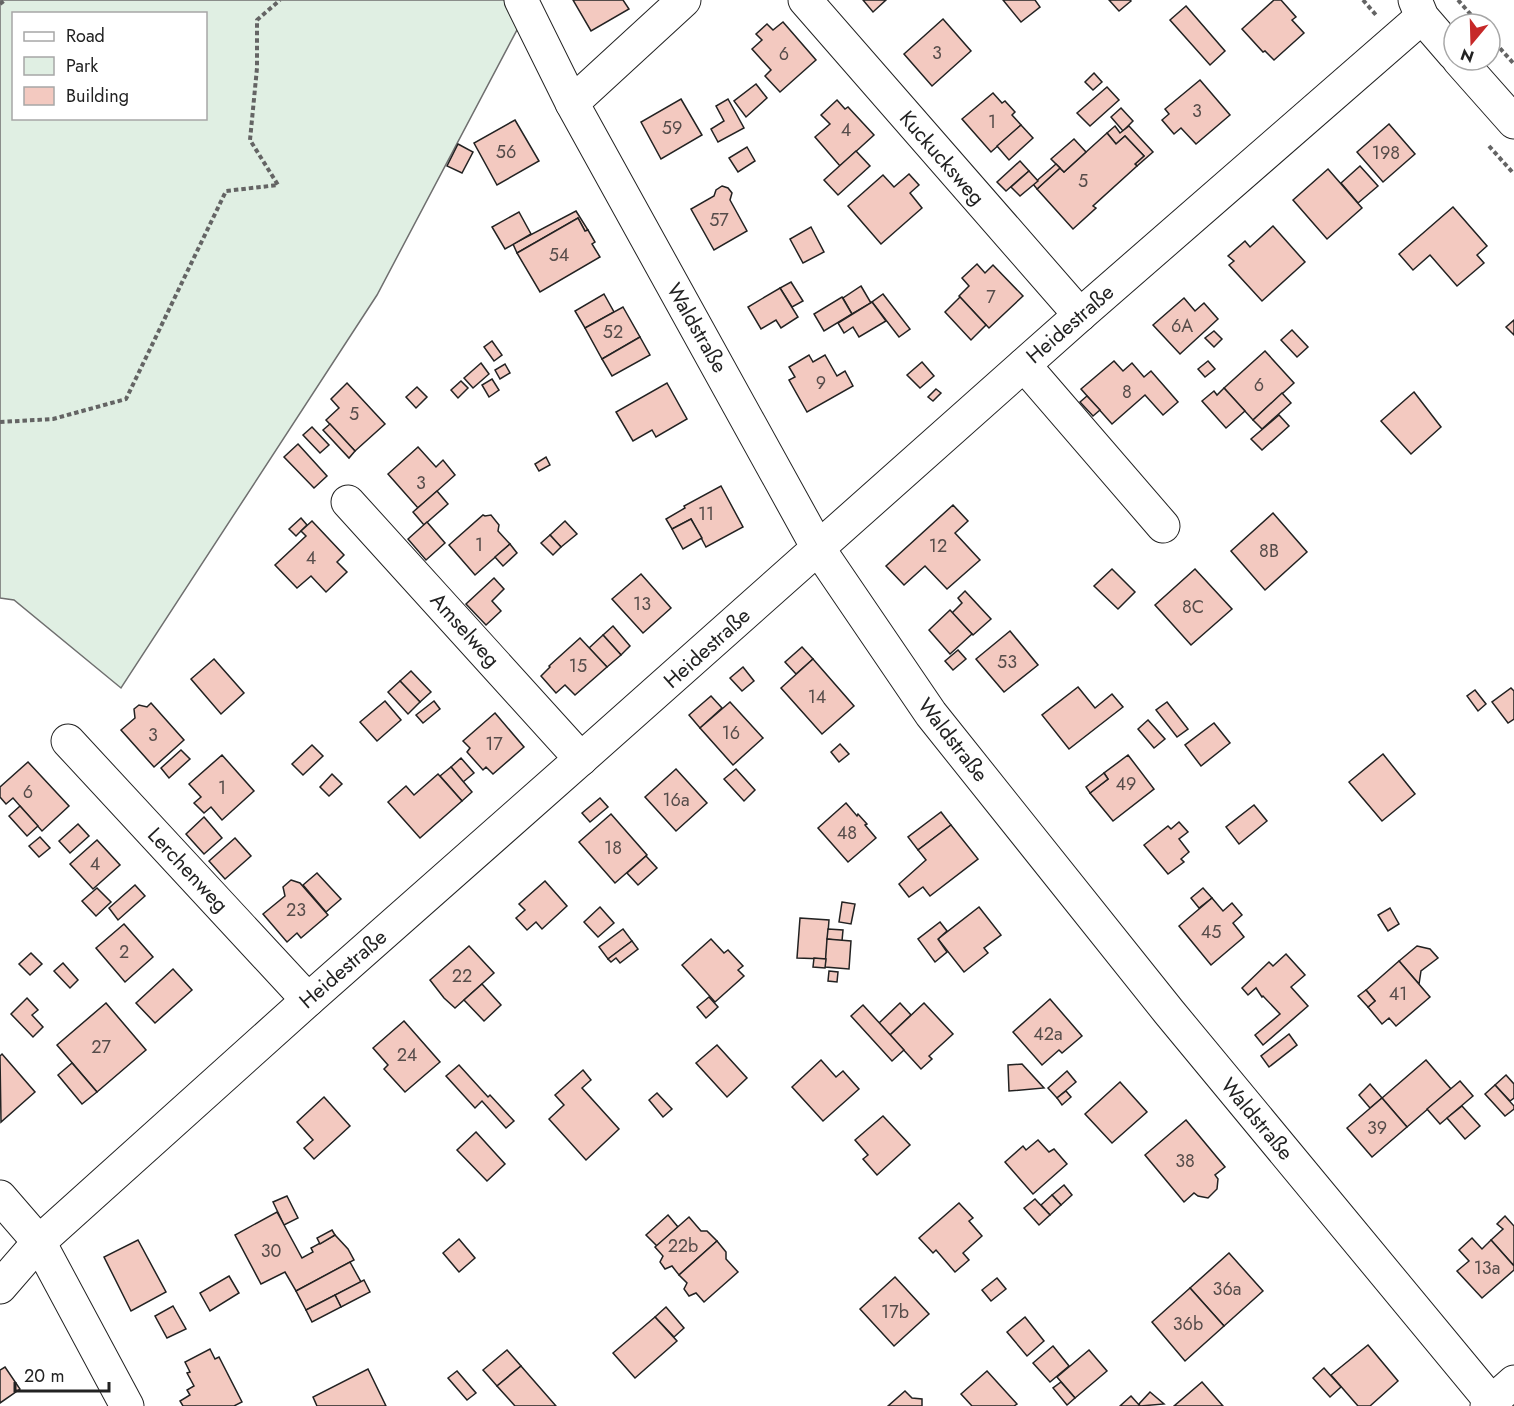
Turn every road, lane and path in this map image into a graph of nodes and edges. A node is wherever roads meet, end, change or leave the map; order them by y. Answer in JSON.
{"nodes":[{"id":1,"x":5,"y":0,"type":"edge"},
{"id":2,"x":280,"y":0,"type":"edge"},
{"id":3,"x":521,"y":0,"type":"edge"},
{"id":4,"x":684,"y":0,"type":"edge"},
{"id":5,"x":805,"y":0,"type":"edge"},
{"id":6,"x":1390,"y":0,"type":"edge"},
{"id":7,"x":1458,"y":0,"type":"edge"},
{"id":8,"x":0,"y":4,"type":"edge"},
{"id":9,"x":1418,"y":9,"type":"edge"},
{"id":10,"x":1468,"y":12,"type":"edge"},
{"id":11,"x":1442,"y":39,"type":"edge"},
{"id":12,"x":1502,"y":50,"type":"edge"},
{"id":13,"x":1514,"y":64,"type":"edge"},
{"id":14,"x":1470,"y":72,"type":"edge"},
{"id":15,"x":572,"y":103,"type":"junction"},
{"id":16,"x":1514,"y":122,"type":"edge"},
{"id":17,"x":1080,"y":315,"type":"junction"},
{"id":18,"x":1024,"y":365,"type":"junction"},
{"id":19,"x":0,"y":422,"type":"edge"},
{"id":20,"x":348,"y":502,"type":"dead end"},
{"id":21,"x":1163,"y":526,"type":"dead end"},
{"id":22,"x":818,"y":548,"type":"junction"},
{"id":23,"x":68,"y":741,"type":"dead end"},
{"id":24,"x":581,"y":759,"type":"junction"},
{"id":25,"x":308,"y":1000,"type":"junction"},
{"id":26,"x":0,"y":1197,"type":"edge"},
{"id":27,"x":39,"y":1242,"type":"junction"},
{"id":28,"x":0,"y":1287,"type":"edge"},
{"id":29,"x":1497,"y":1399,"type":"edge"},
{"id":30,"x":127,"y":1406,"type":"edge"}],
"edges":[{"from":1,"to":8,"type":"path"},
{"from":2,"to":19,"type":"path"},
{"from":3,"to":15,"type":"street","name":"Waldstraße"},
{"from":4,"to":15,"type":"street"},
{"from":5,"to":17,"type":"street","name":"Kuckucksweg"},
{"from":6,"to":9,"type":"street"},
{"from":7,"to":10,"type":"path"},
{"from":9,"to":11,"type":"street"},
{"from":9,"to":17,"type":"street","name":"Heidestraße"},
{"from":12,"to":13,"type":"path"},
{"from":14,"to":16,"type":"street"},
{"from":15,"to":22,"type":"street","name":"Waldstraße"},
{"from":17,"to":18,"type":"street","name":"Heidestraße"},
{"from":18,"to":21,"type":"street"},
{"from":18,"to":22,"type":"street","name":"Heidestraße"},
{"from":20,"to":24,"type":"street","name":"Amselweg"},
{"from":22,"to":24,"type":"street","name":"Heidestraße"},
{"from":22,"to":29,"type":"street","name":"Waldstraße"},
{"from":23,"to":25,"type":"street","name":"Lerchenweg"},
{"from":24,"to":25,"type":"street","name":"Heidestraße"},
{"from":25,"to":27,"type":"street","name":"Heidestraße"},
{"from":26,"to":27,"type":"street"},
{"from":27,"to":28,"type":"street","name":"Heidestraße"},
{"from":27,"to":30,"type":"street"}]}
